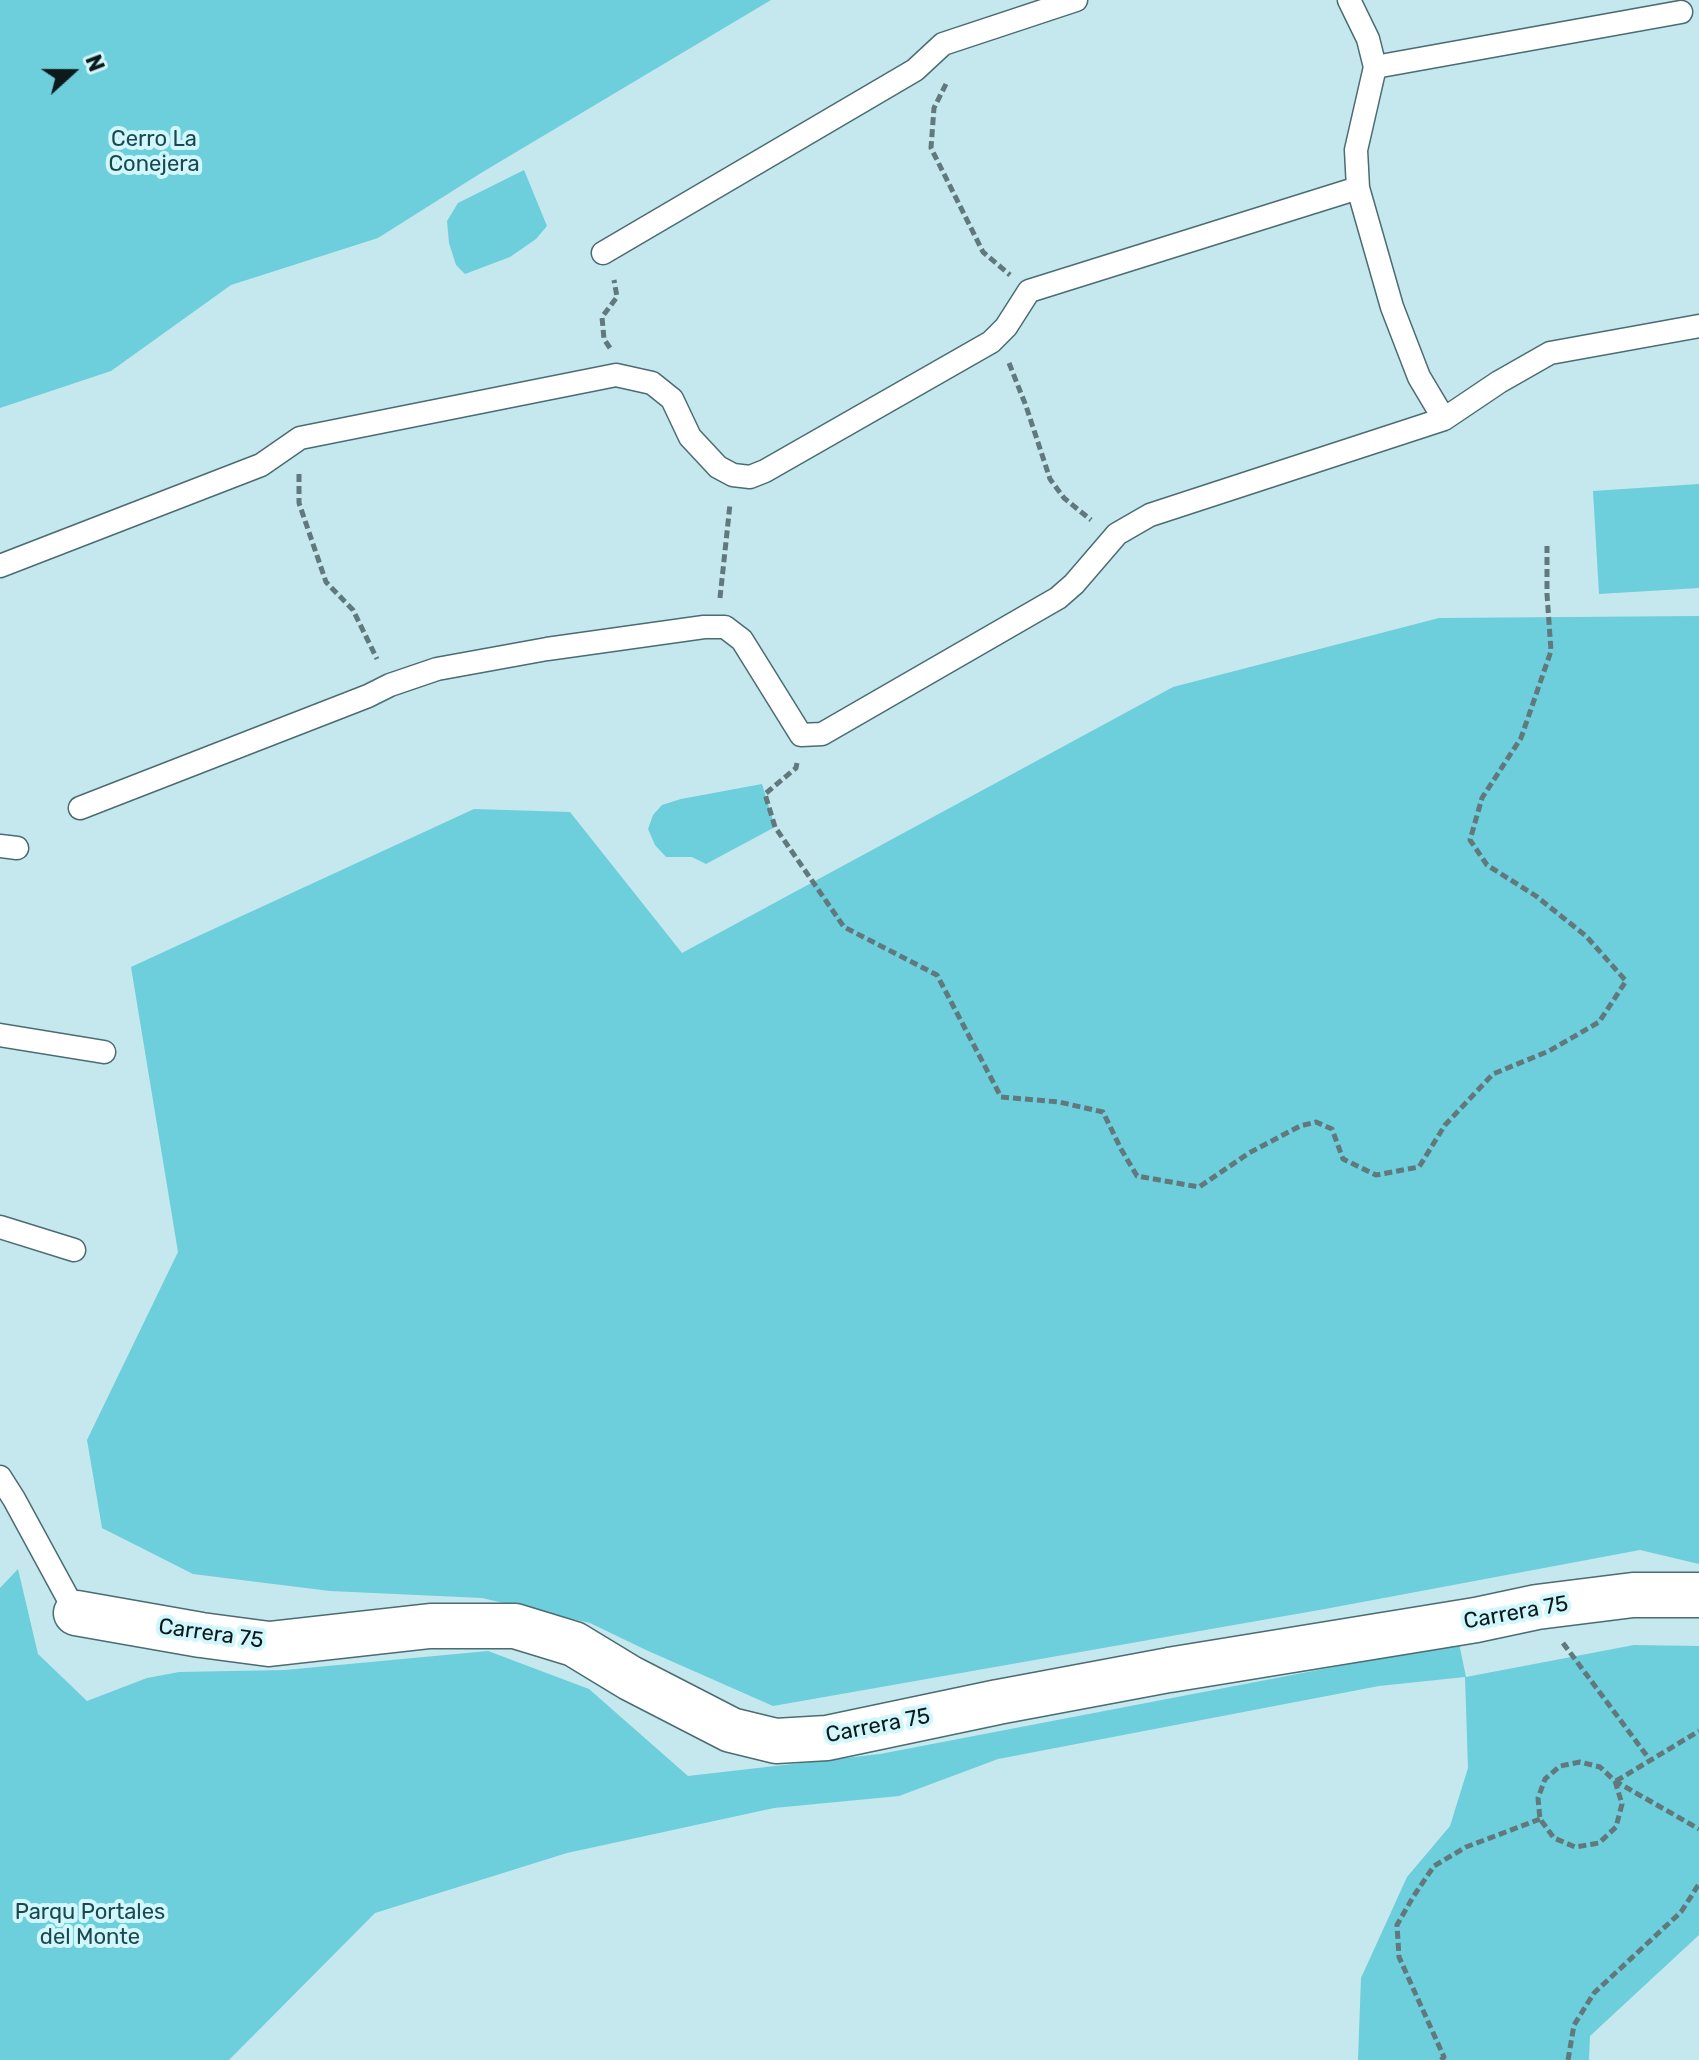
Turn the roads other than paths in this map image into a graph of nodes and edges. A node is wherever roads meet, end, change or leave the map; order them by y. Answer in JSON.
{"nodes":[{"id":1,"x":1076,"y":0,"type":"edge"},
{"id":2,"x":1349,"y":0,"type":"edge"},
{"id":3,"x":1681,"y":12,"type":"dead end"},
{"id":4,"x":1375,"y":67,"type":"junction"},
{"id":5,"x":1358,"y":188,"type":"junction"},
{"id":6,"x":603,"y":253,"type":"road end"},
{"id":7,"x":1699,"y":326,"type":"edge"},
{"id":8,"x":1444,"y":419,"type":"junction"},
{"id":9,"x":0,"y":566,"type":"edge"},
{"id":10,"x":80,"y":808,"type":"dead end"},
{"id":11,"x":0,"y":1035,"type":"edge"},
{"id":12,"x":104,"y":1052,"type":"dead end"},
{"id":13,"x":0,"y":1227,"type":"edge"},
{"id":14,"x":74,"y":1250,"type":"dead end"},
{"id":15,"x":0,"y":1477,"type":"edge"},
{"id":16,"x":1699,"y":1595,"type":"edge"},
{"id":17,"x":76,"y":1613,"type":"joint"}],
"edges":[{"from":1,"to":6,"type":"lane"},
{"from":2,"to":4,"type":"lane"},
{"from":3,"to":4,"type":"lane"},
{"from":4,"to":5,"type":"lane"},
{"from":5,"to":8,"type":"lane"},
{"from":5,"to":9,"type":"lane"},
{"from":7,"to":8,"type":"lane"},
{"from":8,"to":10,"type":"lane"},
{"from":11,"to":12,"type":"lane"},
{"from":13,"to":14,"type":"lane"},
{"from":15,"to":17,"type":"lane"},
{"from":16,"to":17,"type":"street","name":"Carrera 75"}]}
